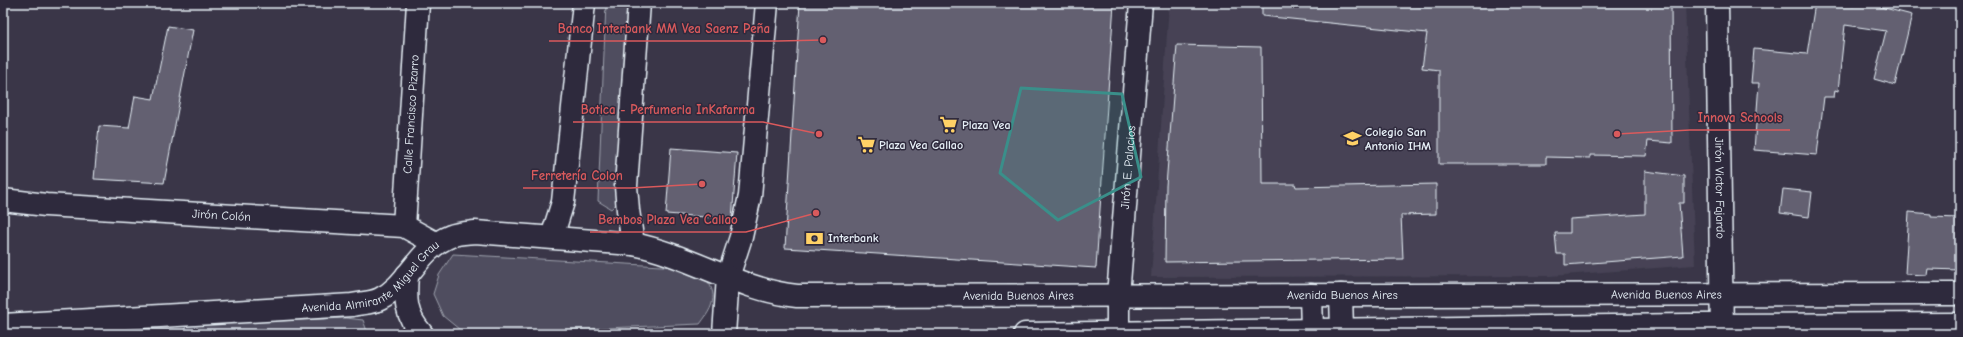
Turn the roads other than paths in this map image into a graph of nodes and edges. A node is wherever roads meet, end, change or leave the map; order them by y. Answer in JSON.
{"nodes":[{"id":1,"x":418,"y":3,"type":"edge"},
{"id":2,"x":584,"y":3,"type":"edge"},
{"id":3,"x":639,"y":3,"type":"edge"},
{"id":4,"x":767,"y":3,"type":"edge"},
{"id":5,"x":1140,"y":3,"type":"edge"},
{"id":6,"x":1717,"y":3,"type":"edge"},
{"id":7,"x":3,"y":200,"type":"edge"},
{"id":8,"x":404,"y":226,"type":"junction"},
{"id":9,"x":552,"y":237,"type":"junction"},
{"id":10,"x":435,"y":244,"type":"junction"},
{"id":11,"x":633,"y":244,"type":"junction"},
{"id":12,"x":407,"y":275,"type":"junction"},
{"id":13,"x":728,"y":277,"type":"junction"},
{"id":14,"x":1960,"y":294,"type":"edge"},
{"id":15,"x":1312,"y":295,"type":"junction"},
{"id":16,"x":1341,"y":295,"type":"junction"},
{"id":17,"x":1722,"y":295,"type":"junction"},
{"id":18,"x":1118,"y":296,"type":"junction"},
{"id":19,"x":189,"y":314,"type":"junction"},
{"id":20,"x":1960,"y":324,"type":"edge"},
{"id":21,"x":3,"y":326,"type":"edge"},
{"id":22,"x":1723,"y":329,"type":"edge"},
{"id":23,"x":1118,"y":332,"type":"junction"},
{"id":24,"x":1310,"y":332,"type":"edge"},
{"id":25,"x":1345,"y":332,"type":"edge"},
{"id":26,"x":180,"y":334,"type":"edge"},
{"id":27,"x":422,"y":334,"type":"edge"},
{"id":28,"x":724,"y":334,"type":"edge"},
{"id":29,"x":1025,"y":334,"type":"edge"}],
"edges":[{"from":1,"to":8,"type":"main road","name":"Calle Francisco Pizarro"},
{"from":2,"to":9,"type":"main road"},
{"from":3,"to":11,"type":"main road"},
{"from":4,"to":13,"type":"main road"},
{"from":5,"to":18,"type":"main road","name":"Jirón E. Palacios"},
{"from":6,"to":17,"type":"main road","name":"Jirón Victor Fajardo"},
{"from":7,"to":8,"type":"main road","name":"Jirón Colón"},
{"from":8,"to":10,"type":"main road","name":"Jirón Colón"},
{"from":9,"to":10,"type":"main road","name":"Avenida Almirante Miguel Grau"},
{"from":9,"to":11,"type":"main road","name":"Avenida Almirante Miguel Grau"},
{"from":10,"to":12,"type":"main road","name":"Avenida Almirante Miguel Grau"},
{"from":11,"to":13,"type":"main road","name":"Avenida Almirante Miguel Grau"},
{"from":12,"to":19,"type":"main road","name":"Avenida Almirante Miguel Grau"},
{"from":12,"to":27,"type":"main road"},
{"from":13,"to":18,"type":"main road","name":"Avenida Buenos Aires"},
{"from":13,"to":28,"type":"main road"},
{"from":14,"to":17,"type":"main road","name":"Avenida Buenos Aires"},
{"from":15,"to":16,"type":"main road","name":"Avenida Buenos Aires"},
{"from":15,"to":18,"type":"main road","name":"Avenida Buenos Aires"},
{"from":15,"to":24,"type":"main road"},
{"from":16,"to":17,"type":"main road","name":"Avenida Buenos Aires"},
{"from":16,"to":25,"type":"main road"},
{"from":17,"to":22,"type":"main road","name":"Jirón Victor Fajardo"},
{"from":18,"to":23,"type":"main road","name":"Jirón E. Palacios"},
{"from":19,"to":21,"type":"main road","name":"Avenida Almirante Miguel Grau"},
{"from":19,"to":26,"type":"main road"},
{"from":20,"to":22,"type":"main road"},
{"from":22,"to":25,"type":"main road"},
{"from":23,"to":24,"type":"main road"},
{"from":23,"to":29,"type":"main road"},
{"from":24,"to":25,"type":"main road"}]}
